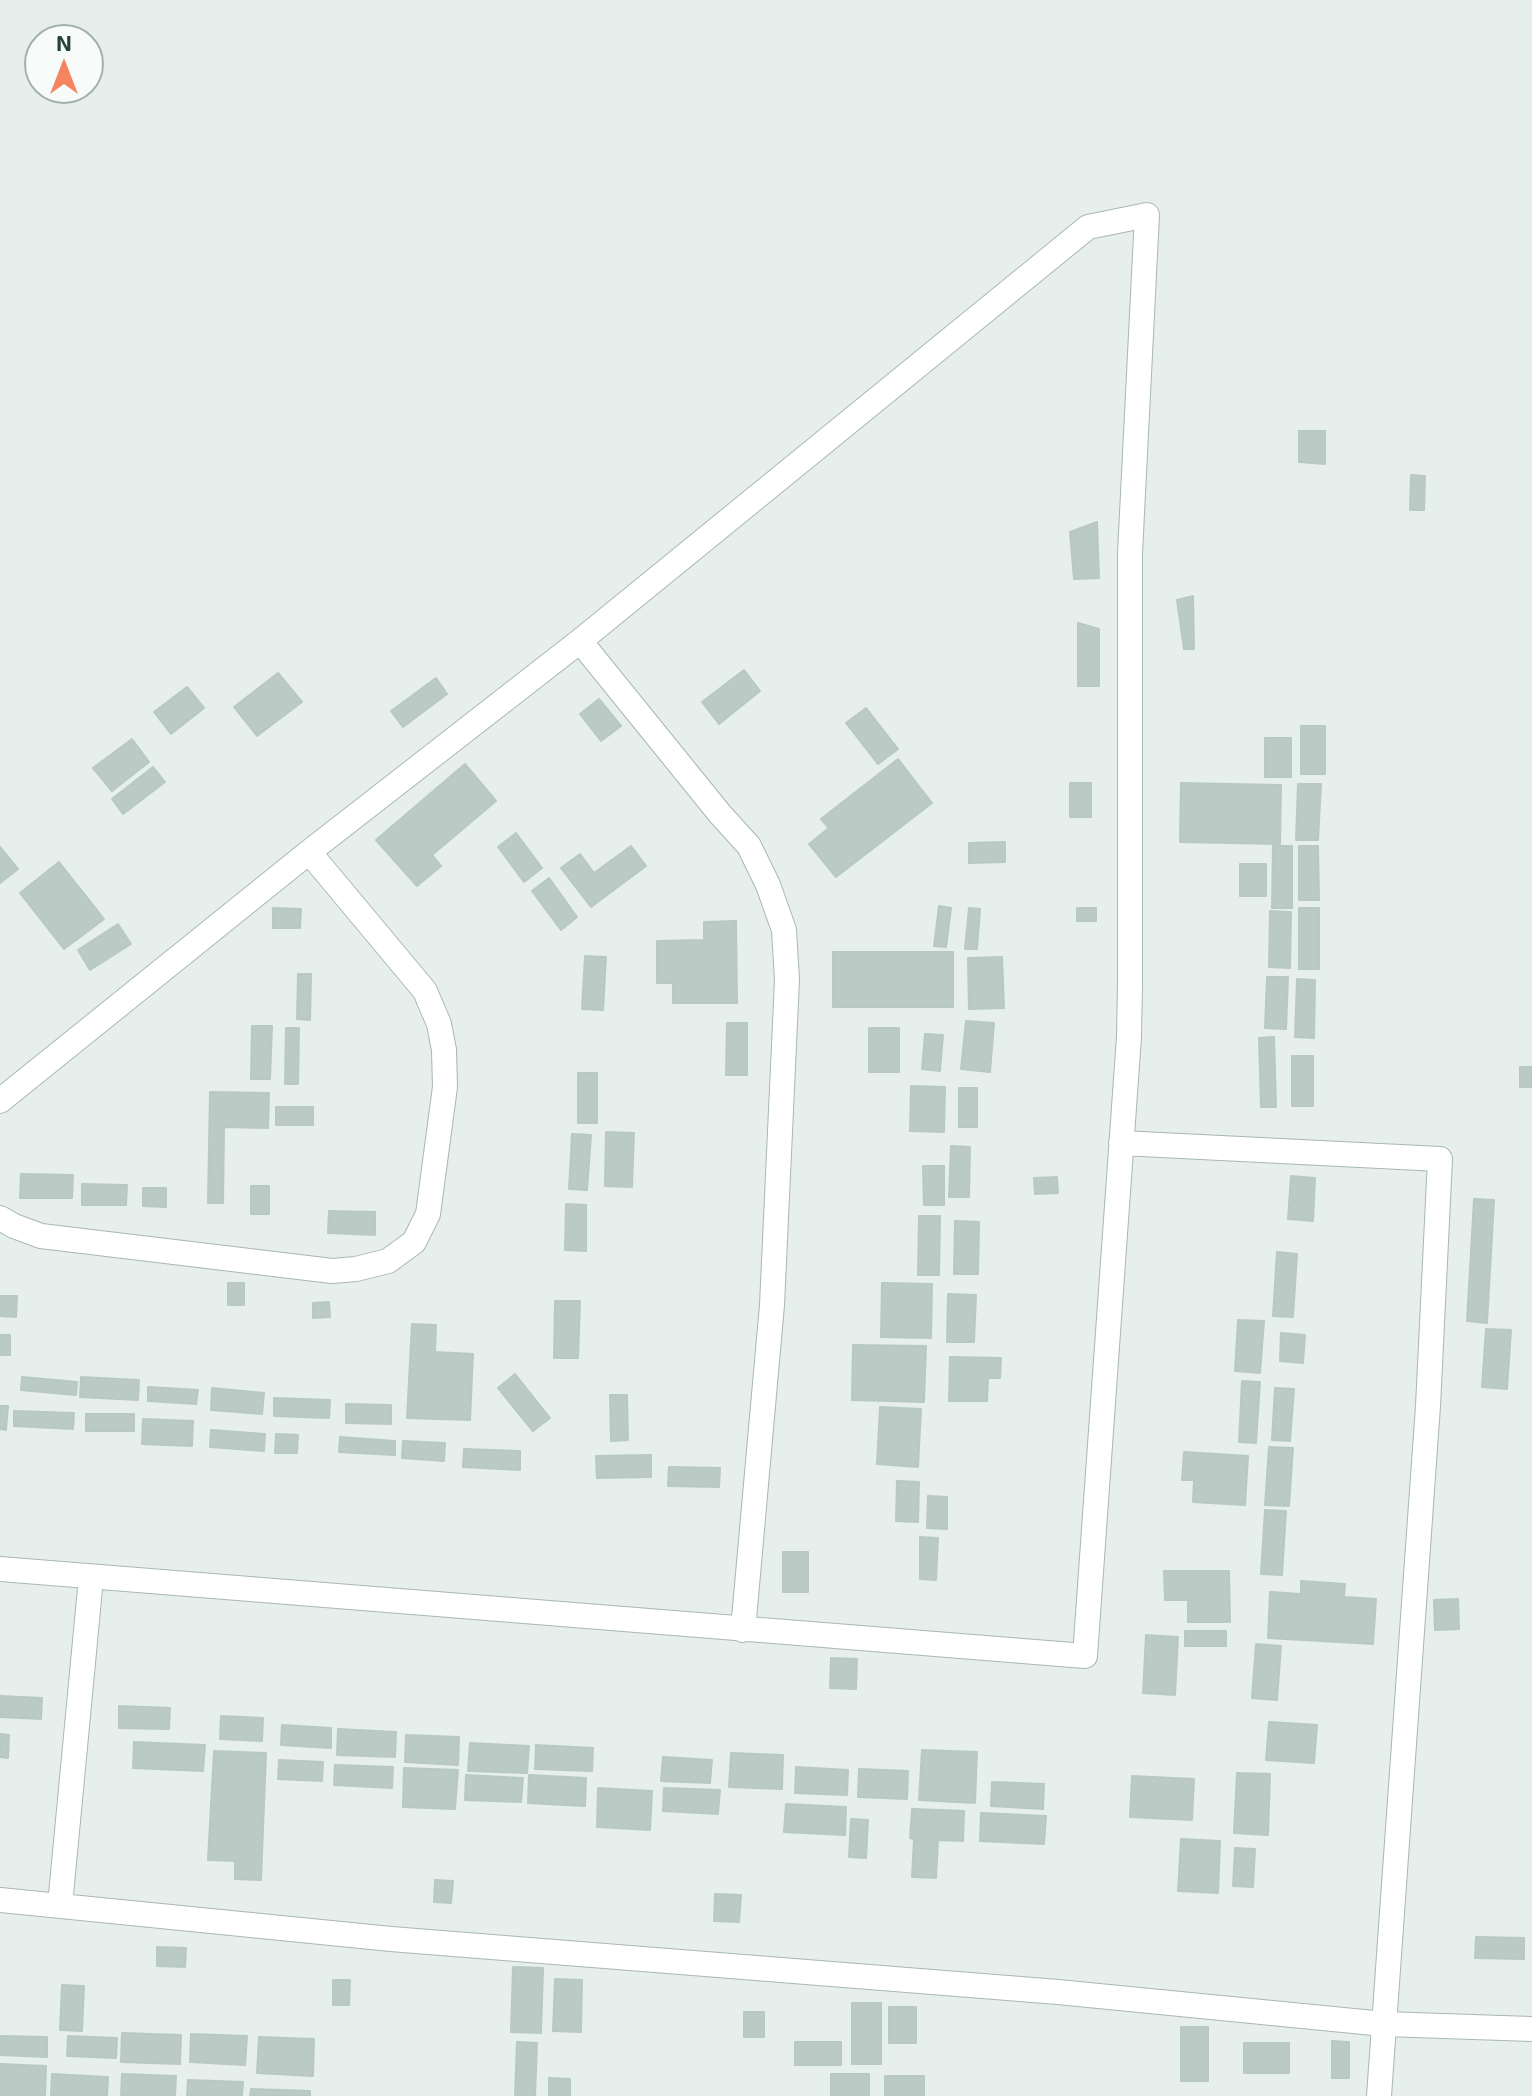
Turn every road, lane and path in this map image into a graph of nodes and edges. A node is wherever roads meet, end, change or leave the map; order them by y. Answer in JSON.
{"nodes":[{"id":1,"x":580,"y":641,"type":"junction"},
{"id":2,"x":309,"y":852,"type":"junction"},
{"id":3,"x":0,"y":1101,"type":"edge"},
{"id":4,"x":1121,"y":1143,"type":"junction"},
{"id":5,"x":0,"y":1218,"type":"edge"},
{"id":6,"x":0,"y":1569,"type":"edge"},
{"id":7,"x":91,"y":1578,"type":"junction"},
{"id":8,"x":743,"y":1630,"type":"junction"},
{"id":9,"x":0,"y":1900,"type":"edge"},
{"id":10,"x":60,"y":1905,"type":"junction"},
{"id":11,"x":1384,"y":2024,"type":"junction"},
{"id":12,"x":1532,"y":2029,"type":"edge"},
{"id":13,"x":1379,"y":2096,"type":"edge"}],
"edges":[{"from":1,"to":2,"type":"street"},
{"from":1,"to":4,"type":"street"},
{"from":1,"to":8,"type":"street"},
{"from":2,"to":3,"type":"street"},
{"from":2,"to":5,"type":"street"},
{"from":4,"to":8,"type":"street"},
{"from":4,"to":11,"type":"street"},
{"from":6,"to":7,"type":"street"},
{"from":7,"to":8,"type":"street"},
{"from":7,"to":10,"type":"street"},
{"from":9,"to":10,"type":"street"},
{"from":10,"to":11,"type":"street"},
{"from":11,"to":12,"type":"street"},
{"from":11,"to":13,"type":"street"}]}
